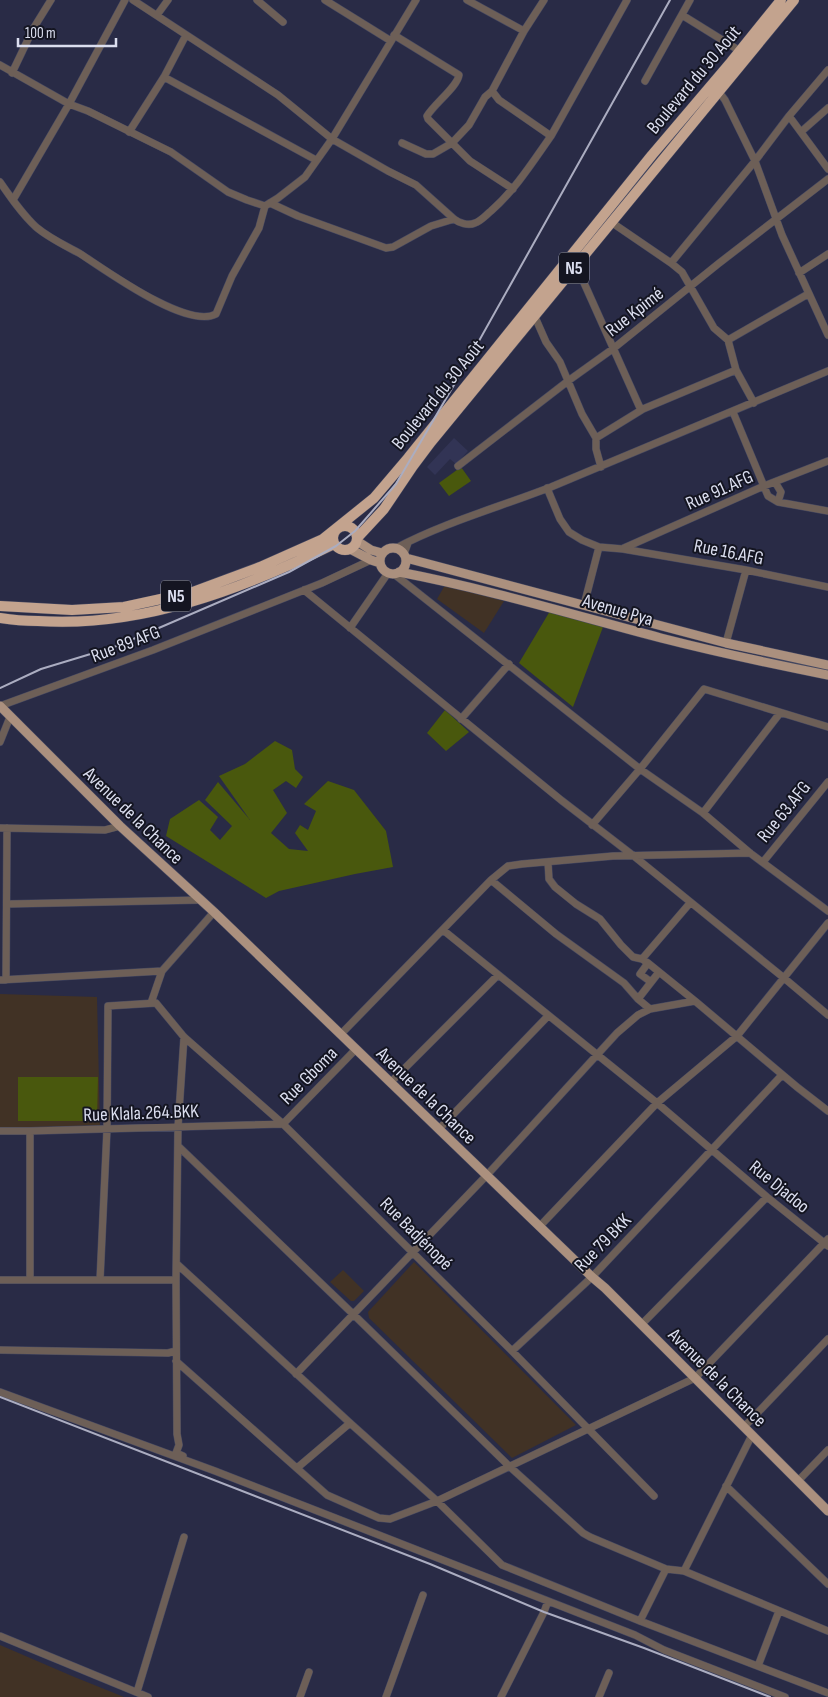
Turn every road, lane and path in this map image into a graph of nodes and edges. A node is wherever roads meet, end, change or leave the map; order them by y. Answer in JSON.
{"nodes":[{"id":1,"x":51,"y":0,"type":"edge"},
{"id":2,"x":124,"y":0,"type":"edge"},
{"id":3,"x":133,"y":0,"type":"edge"},
{"id":4,"x":168,"y":0,"type":"edge"},
{"id":5,"x":257,"y":0,"type":"edge"},
{"id":6,"x":325,"y":0,"type":"edge"},
{"id":7,"x":416,"y":0,"type":"edge"},
{"id":8,"x":467,"y":0,"type":"edge"},
{"id":9,"x":544,"y":0,"type":"edge"},
{"id":10,"x":627,"y":0,"type":"edge"},
{"id":11,"x":690,"y":0,"type":"edge"},
{"id":12,"x":781,"y":0,"type":"edge"},
{"id":13,"x":794,"y":0,"type":"edge"},
{"id":14,"x":157,"y":15,"type":"junction"},
{"id":15,"x":682,"y":15,"type":"junction"},
{"id":16,"x":776,"y":15,"type":"junction"},
{"id":17,"x":283,"y":22,"type":"dead end"},
{"id":18,"x":524,"y":31,"type":"junction"},
{"id":19,"x":186,"y":35,"type":"junction"},
{"id":20,"x":392,"y":38,"type":"junction"},
{"id":21,"x":740,"y":51,"type":"junction"},
{"id":22,"x":0,"y":65,"type":"edge"},
{"id":23,"x":828,"y":70,"type":"edge"},
{"id":24,"x":12,"y":73,"type":"junction"},
{"id":25,"x":164,"y":77,"type":"junction"},
{"id":26,"x":645,"y":81,"type":"dead end"},
{"id":27,"x":492,"y":91,"type":"junction"},
{"id":28,"x":719,"y":92,"type":"junction"},
{"id":29,"x":69,"y":104,"type":"junction"},
{"id":30,"x":828,"y":108,"type":"edge"},
{"id":31,"x":789,"y":116,"type":"junction"},
{"id":32,"x":129,"y":132,"type":"junction"},
{"id":33,"x":802,"y":132,"type":"junction"},
{"id":34,"x":551,"y":136,"type":"junction"},
{"id":35,"x":332,"y":139,"type":"junction"},
{"id":36,"x":452,"y":142,"type":"junction"},
{"id":37,"x":402,"y":143,"type":"dead end"},
{"id":38,"x":316,"y":160,"type":"junction"},
{"id":39,"x":755,"y":161,"type":"junction"},
{"id":40,"x":828,"y":169,"type":"edge"},
{"id":41,"x":828,"y":179,"type":"edge"},
{"id":42,"x":0,"y":182,"type":"edge"},
{"id":43,"x":513,"y":189,"type":"junction"},
{"id":44,"x":13,"y":200,"type":"junction"},
{"id":45,"x":268,"y":204,"type":"junction"},
{"id":46,"x":454,"y":219,"type":"junction"},
{"id":47,"x":776,"y":219,"type":"junction"},
{"id":48,"x":611,"y":222,"type":"junction"},
{"id":49,"x":828,"y":254,"type":"edge"},
{"id":50,"x":671,"y":262,"type":"junction"},
{"id":51,"x":576,"y":264,"type":"junction"},
{"id":52,"x":799,"y":273,"type":"junction"},
{"id":53,"x":690,"y":287,"type":"junction"},
{"id":54,"x":808,"y":294,"type":"junction"},
{"id":55,"x":534,"y":317,"type":"junction"},
{"id":56,"x":828,"y":333,"type":"edge"},
{"id":57,"x":728,"y":340,"type":"junction"},
{"id":58,"x":614,"y":348,"type":"junction"},
{"id":59,"x":736,"y":370,"type":"junction"},
{"id":60,"x":828,"y":371,"type":"edge"},
{"id":61,"x":568,"y":381,"type":"junction"},
{"id":62,"x":754,"y":402,"type":"junction"},
{"id":63,"x":643,"y":409,"type":"junction"},
{"id":64,"x":732,"y":412,"type":"junction"},
{"id":65,"x":596,"y":438,"type":"junction"},
{"id":66,"x":828,"y":461,"type":"edge"},
{"id":67,"x":458,"y":466,"type":"dead end"},
{"id":68,"x":601,"y":467,"type":"junction"},
{"id":69,"x":775,"y":482,"type":"junction"},
{"id":70,"x":764,"y":486,"type":"junction"},
{"id":71,"x":546,"y":488,"type":"junction"},
{"id":72,"x":778,"y":502,"type":"junction"},
{"id":73,"x":828,"y":511,"type":"edge"},
{"id":74,"x":339,"y":527,"type":"junction"},
{"id":75,"x":355,"y":543,"type":"junction"},
{"id":76,"x":334,"y":544,"type":"junction"},
{"id":77,"x":599,"y":546,"type":"junction"},
{"id":78,"x":623,"y":548,"type":"junction"},
{"id":79,"x":402,"y":553,"type":"junction"},
{"id":80,"x":381,"y":558,"type":"junction"},
{"id":81,"x":370,"y":560,"type":"junction"},
{"id":82,"x":746,"y":570,"type":"junction"},
{"id":83,"x":394,"y":573,"type":"junction"},
{"id":84,"x":828,"y":587,"type":"edge"},
{"id":85,"x":304,"y":590,"type":"junction"},
{"id":86,"x":584,"y":605,"type":"junction"},
{"id":87,"x":0,"y":606,"type":"edge"},
{"id":88,"x":0,"y":618,"type":"edge"},
{"id":89,"x":350,"y":628,"type":"junction"},
{"id":90,"x":726,"y":643,"type":"junction"},
{"id":91,"x":509,"y":664,"type":"junction"},
{"id":92,"x":828,"y":665,"type":"edge"},
{"id":93,"x":828,"y":675,"type":"edge"},
{"id":94,"x":0,"y":706,"type":"edge"},
{"id":95,"x":780,"y":713,"type":"junction"},
{"id":96,"x":10,"y":717,"type":"junction"},
{"id":97,"x":461,"y":719,"type":"junction"},
{"id":98,"x":828,"y":727,"type":"edge"},
{"id":99,"x":0,"y":742,"type":"edge"},
{"id":100,"x":640,"y":769,"type":"junction"},
{"id":101,"x":828,"y":782,"type":"edge"},
{"id":102,"x":703,"y":813,"type":"junction"},
{"id":103,"x":592,"y":825,"type":"junction"},
{"id":104,"x":120,"y":826,"type":"junction"},
{"id":105,"x":4,"y":828,"type":"edge"},
{"id":106,"x":750,"y":853,"type":"junction"},
{"id":107,"x":634,"y":856,"type":"junction"},
{"id":108,"x":548,"y":862,"type":"junction"},
{"id":109,"x":763,"y":862,"type":"junction"},
{"id":110,"x":491,"y":880,"type":"junction"},
{"id":111,"x":201,"y":900,"type":"junction"},
{"id":112,"x":690,"y":903,"type":"junction"},
{"id":113,"x":8,"y":904,"type":"junction"},
{"id":114,"x":828,"y":911,"type":"edge"},
{"id":115,"x":214,"y":912,"type":"junction"},
{"id":116,"x":828,"y":923,"type":"edge"},
{"id":117,"x":443,"y":930,"type":"junction"},
{"id":118,"x":645,"y":961,"type":"junction"},
{"id":119,"x":162,"y":971,"type":"junction"},
{"id":120,"x":659,"y":972,"type":"junction"},
{"id":121,"x":498,"y":975,"type":"junction"},
{"id":122,"x":784,"y":978,"type":"junction"},
{"id":123,"x":3,"y":980,"type":"edge"},
{"id":124,"x":651,"y":982,"type":"junction"},
{"id":125,"x":638,"y":1000,"type":"junction"},
{"id":126,"x":695,"y":1001,"type":"junction"},
{"id":127,"x":151,"y":1003,"type":"junction"},
{"id":128,"x":650,"y":1009,"type":"junction"},
{"id":129,"x":828,"y":1015,"type":"edge"},
{"id":130,"x":548,"y":1016,"type":"junction"},
{"id":131,"x":341,"y":1034,"type":"junction"},
{"id":132,"x":737,"y":1036,"type":"junction"},
{"id":133,"x":184,"y":1037,"type":"junction"},
{"id":134,"x":356,"y":1049,"type":"junction"},
{"id":135,"x":597,"y":1055,"type":"junction"},
{"id":136,"x":782,"y":1074,"type":"junction"},
{"id":137,"x":391,"y":1082,"type":"junction"},
{"id":138,"x":657,"y":1103,"type":"junction"},
{"id":139,"x":828,"y":1111,"type":"edge"},
{"id":140,"x":282,"y":1124,"type":"junction"},
{"id":141,"x":178,"y":1127,"type":"junction"},
{"id":142,"x":107,"y":1129,"type":"junction"},
{"id":143,"x":439,"y":1129,"type":"junction"},
{"id":144,"x":0,"y":1131,"type":"edge"},
{"id":145,"x":30,"y":1131,"type":"junction"},
{"id":146,"x":178,"y":1146,"type":"junction"},
{"id":147,"x":711,"y":1150,"type":"junction"},
{"id":148,"x":487,"y":1175,"type":"junction"},
{"id":149,"x":767,"y":1197,"type":"junction"},
{"id":150,"x":540,"y":1226,"type":"junction"},
{"id":151,"x":827,"y":1242,"type":"edge"},
{"id":152,"x":413,"y":1252,"type":"junction"},
{"id":153,"x":177,"y":1264,"type":"junction"},
{"id":154,"x":592,"y":1277,"type":"junction"},
{"id":155,"x":0,"y":1280,"type":"edge"},
{"id":156,"x":30,"y":1280,"type":"junction"},
{"id":157,"x":100,"y":1280,"type":"junction"},
{"id":158,"x":176,"y":1280,"type":"junction"},
{"id":159,"x":354,"y":1314,"type":"junction"},
{"id":160,"x":642,"y":1324,"type":"junction"},
{"id":161,"x":828,"y":1339,"type":"edge"},
{"id":162,"x":0,"y":1350,"type":"edge"},
{"id":163,"x":512,"y":1351,"type":"junction"},
{"id":164,"x":176,"y":1352,"type":"junction"},
{"id":165,"x":176,"y":1361,"type":"junction"},
{"id":166,"x":296,"y":1374,"type":"junction"},
{"id":167,"x":695,"y":1378,"type":"junction"},
{"id":168,"x":0,"y":1392,"type":"edge"},
{"id":169,"x":350,"y":1424,"type":"junction"},
{"id":170,"x":744,"y":1426,"type":"junction"},
{"id":171,"x":587,"y":1428,"type":"junction"},
{"id":172,"x":752,"y":1435,"type":"junction"},
{"id":173,"x":828,"y":1450,"type":"edge"},
{"id":174,"x":509,"y":1466,"type":"junction"},
{"id":175,"x":297,"y":1468,"type":"junction"},
{"id":176,"x":208,"y":1469,"type":"junction"},
{"id":177,"x":798,"y":1482,"type":"junction"},
{"id":178,"x":726,"y":1486,"type":"junction"},
{"id":179,"x":654,"y":1496,"type":"dead end"},
{"id":180,"x":437,"y":1501,"type":"junction"},
{"id":181,"x":828,"y":1511,"type":"edge"},
{"id":182,"x":184,"y":1537,"type":"dead end"},
{"id":183,"x":666,"y":1569,"type":"junction"},
{"id":184,"x":684,"y":1571,"type":"junction"},
{"id":185,"x":828,"y":1584,"type":"edge"},
{"id":186,"x":423,"y":1595,"type":"dead end"},
{"id":187,"x":548,"y":1601,"type":"junction"},
{"id":188,"x":779,"y":1611,"type":"junction"},
{"id":189,"x":640,"y":1621,"type":"junction"},
{"id":190,"x":828,"y":1631,"type":"edge"},
{"id":191,"x":0,"y":1636,"type":"edge"},
{"id":192,"x":758,"y":1666,"type":"junction"},
{"id":193,"x":309,"y":1672,"type":"dead end"},
{"id":194,"x":609,"y":1673,"type":"dead end"},
{"id":195,"x":136,"y":1692,"type":"junction"},
{"id":196,"x":828,"y":1693,"type":"edge"},
{"id":197,"x":148,"y":1697,"type":"edge"},
{"id":198,"x":300,"y":1697,"type":"edge"},
{"id":199,"x":386,"y":1697,"type":"edge"},
{"id":200,"x":501,"y":1697,"type":"edge"},
{"id":201,"x":599,"y":1697,"type":"edge"},
{"id":202,"x":785,"y":1697,"type":"edge"}],
"edges":[{"from":1,"to":24,"type":"street"},
{"from":2,"to":29,"type":"street"},
{"from":3,"to":14,"type":"street"},
{"from":4,"to":14,"type":"street"},
{"from":5,"to":17,"type":"street"},
{"from":6,"to":20,"type":"street"},
{"from":7,"to":20,"type":"street"},
{"from":8,"to":18,"type":"street"},
{"from":9,"to":18,"type":"street"},
{"from":10,"to":34,"type":"street"},
{"from":11,"to":15,"type":"street"},
{"from":12,"to":16,"type":"highway","name":"Boulevard du 30 Août","number":"N5"},
{"from":13,"to":16,"type":"highway","name":"Boulevard du 30 Août","number":"N5"},
{"from":14,"to":19,"type":"street"},
{"from":15,"to":21,"type":"street"},
{"from":15,"to":26,"type":"street"},
{"from":16,"to":21,"type":"highway","name":"Boulevard du 30 Août","number":"N5"},
{"from":16,"to":28,"type":"highway","name":"Boulevard du 30 Août","number":"N5"},
{"from":18,"to":27,"type":"street"},
{"from":19,"to":25,"type":"street"},
{"from":19,"to":35,"type":"street"},
{"from":20,"to":35,"type":"street"},
{"from":20,"to":36,"type":"street"},
{"from":21,"to":74,"type":"highway","name":"Boulevard du 30 Août","number":"N5"},
{"from":22,"to":24,"type":"street"},
{"from":23,"to":31,"type":"street"},
{"from":24,"to":29,"type":"street"},
{"from":25,"to":32,"type":"street"},
{"from":25,"to":38,"type":"street"},
{"from":27,"to":34,"type":"street"},
{"from":27,"to":36,"type":"street"},
{"from":28,"to":39,"type":"street"},
{"from":28,"to":48,"type":"highway","name":"Boulevard du 30 Août","number":"N5"},
{"from":29,"to":32,"type":"street"},
{"from":29,"to":44,"type":"street"},
{"from":30,"to":33,"type":"street"},
{"from":31,"to":33,"type":"street"},
{"from":31,"to":39,"type":"street"},
{"from":32,"to":45,"type":"street"},
{"from":33,"to":40,"type":"street"},
{"from":34,"to":43,"type":"street"},
{"from":35,"to":38,"type":"street"},
{"from":35,"to":46,"type":"street"},
{"from":36,"to":37,"type":"street"},
{"from":36,"to":43,"type":"street"},
{"from":38,"to":45,"type":"street"},
{"from":39,"to":47,"type":"street"},
{"from":39,"to":50,"type":"street"},
{"from":41,"to":47,"type":"street","name":"Rue Kpimé"},
{"from":42,"to":44,"type":"street"},
{"from":43,"to":46,"type":"street"},
{"from":44,"to":45,"type":"street"},
{"from":45,"to":46,"type":"street"},
{"from":47,"to":52,"type":"street"},
{"from":47,"to":53,"type":"street","name":"Rue Kpimé"},
{"from":48,"to":50,"type":"street"},
{"from":48,"to":51,"type":"highway","name":"Boulevard du 30 Août","number":"N5"},
{"from":49,"to":52,"type":"street"},
{"from":50,"to":53,"type":"street"},
{"from":51,"to":55,"type":"highway","name":"Boulevard du 30 Août","number":"N5"},
{"from":51,"to":58,"type":"street"},
{"from":52,"to":54,"type":"street"},
{"from":53,"to":57,"type":"street"},
{"from":53,"to":58,"type":"street","name":"Rue Kpimé"},
{"from":54,"to":56,"type":"street"},
{"from":54,"to":57,"type":"street"},
{"from":55,"to":61,"type":"street"},
{"from":55,"to":75,"type":"highway","name":"Boulevard du 30 Août","number":"N5"},
{"from":57,"to":59,"type":"street"},
{"from":58,"to":61,"type":"street","name":"Rue Kpimé"},
{"from":58,"to":63,"type":"street"},
{"from":59,"to":62,"type":"street"},
{"from":59,"to":63,"type":"street"},
{"from":60,"to":62,"type":"street"},
{"from":61,"to":65,"type":"street"},
{"from":61,"to":67,"type":"street","name":"Rue Kpimé"},
{"from":62,"to":64,"type":"street"},
{"from":63,"to":65,"type":"street"},
{"from":64,"to":68,"type":"street"},
{"from":64,"to":70,"type":"street"},
{"from":65,"to":68,"type":"street"},
{"from":66,"to":69,"type":"street","name":"Rue 91.AFG"},
{"from":68,"to":71,"type":"street"},
{"from":69,"to":70,"type":"street","name":"Rue 91.AFG"},
{"from":69,"to":72,"type":"street"},
{"from":70,"to":72,"type":"street"},
{"from":70,"to":78,"type":"street","name":"Rue 91.AFG"},
{"from":71,"to":77,"type":"street","name":"Rue 16.AFG"},
{"from":71,"to":79,"type":"street"},
{"from":72,"to":73,"type":"street"},
{"from":74,"to":75,"type":"highway"},
{"from":74,"to":76,"type":"highway"},
{"from":74,"to":87,"type":"highway","name":"Boulevard du 30 Août","number":"N5"},
{"from":75,"to":76,"type":"highway"},
{"from":75,"to":80,"type":"main road"},
{"from":75,"to":81,"type":"main road"},
{"from":76,"to":88,"type":"highway"},
{"from":77,"to":78,"type":"street","name":"Rue 16.AFG"},
{"from":77,"to":86,"type":"street"},
{"from":78,"to":82,"type":"street","name":"Rue 16.AFG"},
{"from":79,"to":80,"type":"main road"},
{"from":79,"to":83,"type":"main road"},
{"from":79,"to":86,"type":"main road","name":"Avenue Pya"},
{"from":80,"to":81,"type":"main road"},
{"from":80,"to":83,"type":"main road"},
{"from":81,"to":85,"type":"street","name":"Rue 89 AFG"},
{"from":82,"to":84,"type":"street","name":"Rue 16.AFG"},
{"from":82,"to":90,"type":"street"},
{"from":83,"to":89,"type":"street"},
{"from":83,"to":91,"type":"street"},
{"from":83,"to":93,"type":"main road","name":"Avenue Pya"},
{"from":85,"to":89,"type":"street"},
{"from":85,"to":94,"type":"street","name":"Rue 89 AFG"},
{"from":86,"to":90,"type":"main road","name":"Avenue Pya"},
{"from":89,"to":97,"type":"street"},
{"from":90,"to":92,"type":"main road","name":"Avenue Pya"},
{"from":91,"to":97,"type":"street"},
{"from":91,"to":100,"type":"street"},
{"from":94,"to":96,"type":"main road","name":"Avenue de la Chance"},
{"from":95,"to":98,"type":"street"},
{"from":95,"to":100,"type":"street"},
{"from":95,"to":102,"type":"street"},
{"from":96,"to":99,"type":"street"},
{"from":96,"to":104,"type":"main road","name":"Avenue de la Chance"},
{"from":97,"to":103,"type":"street"},
{"from":100,"to":102,"type":"street"},
{"from":100,"to":103,"type":"street"},
{"from":101,"to":109,"type":"street","name":"Rue 63.AFG"},
{"from":102,"to":106,"type":"street"},
{"from":103,"to":107,"type":"street"},
{"from":104,"to":105,"type":"street"},
{"from":104,"to":111,"type":"main road","name":"Avenue de la Chance"},
{"from":105,"to":113,"type":"street"},
{"from":106,"to":107,"type":"street"},
{"from":106,"to":109,"type":"street"},
{"from":107,"to":108,"type":"street"},
{"from":107,"to":112,"type":"street"},
{"from":108,"to":110,"type":"street"},
{"from":108,"to":118,"type":"street"},
{"from":109,"to":114,"type":"street"},
{"from":110,"to":117,"type":"street"},
{"from":110,"to":125,"type":"street"},
{"from":111,"to":113,"type":"street"},
{"from":111,"to":115,"type":"main road","name":"Avenue de la Chance"},
{"from":112,"to":118,"type":"street"},
{"from":112,"to":122,"type":"street"},
{"from":113,"to":123,"type":"street"},
{"from":115,"to":119,"type":"street"},
{"from":115,"to":131,"type":"main road","name":"Avenue de la Chance"},
{"from":116,"to":122,"type":"street"},
{"from":117,"to":121,"type":"street","name":"Rue Djadoo"},
{"from":117,"to":131,"type":"street"},
{"from":118,"to":120,"type":"street"},
{"from":118,"to":124,"type":"street"},
{"from":119,"to":123,"type":"street"},
{"from":119,"to":127,"type":"street"},
{"from":120,"to":124,"type":"street"},
{"from":120,"to":126,"type":"street"},
{"from":121,"to":130,"type":"street","name":"Rue Djadoo"},
{"from":121,"to":137,"type":"street"},
{"from":122,"to":129,"type":"street"},
{"from":122,"to":132,"type":"street"},
{"from":124,"to":125,"type":"street"},
{"from":125,"to":128,"type":"street"},
{"from":126,"to":128,"type":"street"},
{"from":126,"to":132,"type":"street"},
{"from":127,"to":133,"type":"street","name":"Rue Badjénopé"},
{"from":127,"to":142,"type":"street"},
{"from":128,"to":135,"type":"street"},
{"from":130,"to":135,"type":"street","name":"Rue Djadoo"},
{"from":130,"to":143,"type":"street"},
{"from":131,"to":134,"type":"main road","name":"Avenue de la Chance"},
{"from":132,"to":136,"type":"street"},
{"from":132,"to":138,"type":"street"},
{"from":133,"to":140,"type":"street","name":"Rue Badjénopé"},
{"from":133,"to":141,"type":"street"},
{"from":134,"to":137,"type":"main road","name":"Avenue de la Chance"},
{"from":134,"to":140,"type":"street","name":"Rue Gboma"},
{"from":135,"to":138,"type":"street","name":"Rue Djadoo"},
{"from":135,"to":148,"type":"street"},
{"from":136,"to":139,"type":"street"},
{"from":136,"to":147,"type":"street","name":"Rue 79 BKK"},
{"from":137,"to":143,"type":"main road","name":"Avenue de la Chance"},
{"from":138,"to":147,"type":"street","name":"Rue Djadoo"},
{"from":138,"to":150,"type":"street"},
{"from":140,"to":141,"type":"street","name":"Rue Klala.264.BKK"},
{"from":140,"to":152,"type":"street","name":"Rue Badjénopé"},
{"from":141,"to":142,"type":"street","name":"Rue Klala.264.BKK"},
{"from":141,"to":146,"type":"street"},
{"from":142,"to":145,"type":"street","name":"Rue Klala.264.BKK"},
{"from":142,"to":157,"type":"street"},
{"from":143,"to":148,"type":"main road","name":"Avenue de la Chance"},
{"from":144,"to":145,"type":"street","name":"Rue Klala.264.BKK"},
{"from":145,"to":156,"type":"street"},
{"from":146,"to":153,"type":"street"},
{"from":146,"to":159,"type":"street"},
{"from":147,"to":149,"type":"street","name":"Rue Djadoo"},
{"from":147,"to":154,"type":"street","name":"Rue 79 BKK"},
{"from":148,"to":150,"type":"main road","name":"Avenue de la Chance"},
{"from":148,"to":152,"type":"street"},
{"from":149,"to":151,"type":"street","name":"Rue Djadoo"},
{"from":149,"to":160,"type":"street"},
{"from":150,"to":154,"type":"main road","name":"Avenue de la Chance"},
{"from":151,"to":167,"type":"street"},
{"from":152,"to":159,"type":"street"},
{"from":152,"to":163,"type":"street","name":"Rue Badjénopé"},
{"from":153,"to":158,"type":"street"},
{"from":153,"to":166,"type":"street"},
{"from":154,"to":160,"type":"main road","name":"Avenue de la Chance"},
{"from":154,"to":163,"type":"street","name":"Rue 79 BKK"},
{"from":155,"to":156,"type":"street"},
{"from":156,"to":157,"type":"street"},
{"from":157,"to":158,"type":"street"},
{"from":158,"to":164,"type":"street"},
{"from":159,"to":166,"type":"street"},
{"from":159,"to":174,"type":"street"},
{"from":160,"to":167,"type":"main road","name":"Avenue de la Chance"},
{"from":161,"to":170,"type":"street"},
{"from":162,"to":164,"type":"street"},
{"from":163,"to":171,"type":"street","name":"Rue Badjénopé"},
{"from":164,"to":165,"type":"street"},
{"from":165,"to":175,"type":"street"},
{"from":165,"to":176,"type":"street"},
{"from":166,"to":169,"type":"street"},
{"from":167,"to":170,"type":"main road","name":"Avenue de la Chance"},
{"from":167,"to":171,"type":"street"},
{"from":168,"to":176,"type":"street"},
{"from":169,"to":175,"type":"street"},
{"from":169,"to":180,"type":"street"},
{"from":170,"to":172,"type":"main road","name":"Avenue de la Chance"},
{"from":171,"to":174,"type":"street"},
{"from":171,"to":179,"type":"street","name":"Rue Badjénopé"},
{"from":172,"to":177,"type":"main road","name":"Avenue de la Chance"},
{"from":172,"to":178,"type":"street"},
{"from":173,"to":177,"type":"street"},
{"from":174,"to":180,"type":"street"},
{"from":174,"to":183,"type":"street"},
{"from":175,"to":180,"type":"street"},
{"from":176,"to":187,"type":"street"},
{"from":177,"to":181,"type":"main road","name":"Avenue de la Chance"},
{"from":178,"to":184,"type":"street"},
{"from":178,"to":185,"type":"street"},
{"from":180,"to":189,"type":"street"},
{"from":182,"to":195,"type":"street"},
{"from":183,"to":184,"type":"street"},
{"from":183,"to":189,"type":"street"},
{"from":184,"to":188,"type":"street"},
{"from":186,"to":199,"type":"street"},
{"from":187,"to":200,"type":"street"},
{"from":187,"to":202,"type":"street"},
{"from":188,"to":190,"type":"street"},
{"from":188,"to":192,"type":"street"},
{"from":189,"to":192,"type":"street"},
{"from":191,"to":195,"type":"street"},
{"from":192,"to":196,"type":"street"},
{"from":193,"to":198,"type":"street"},
{"from":194,"to":201,"type":"street"},
{"from":195,"to":197,"type":"street"}]}
